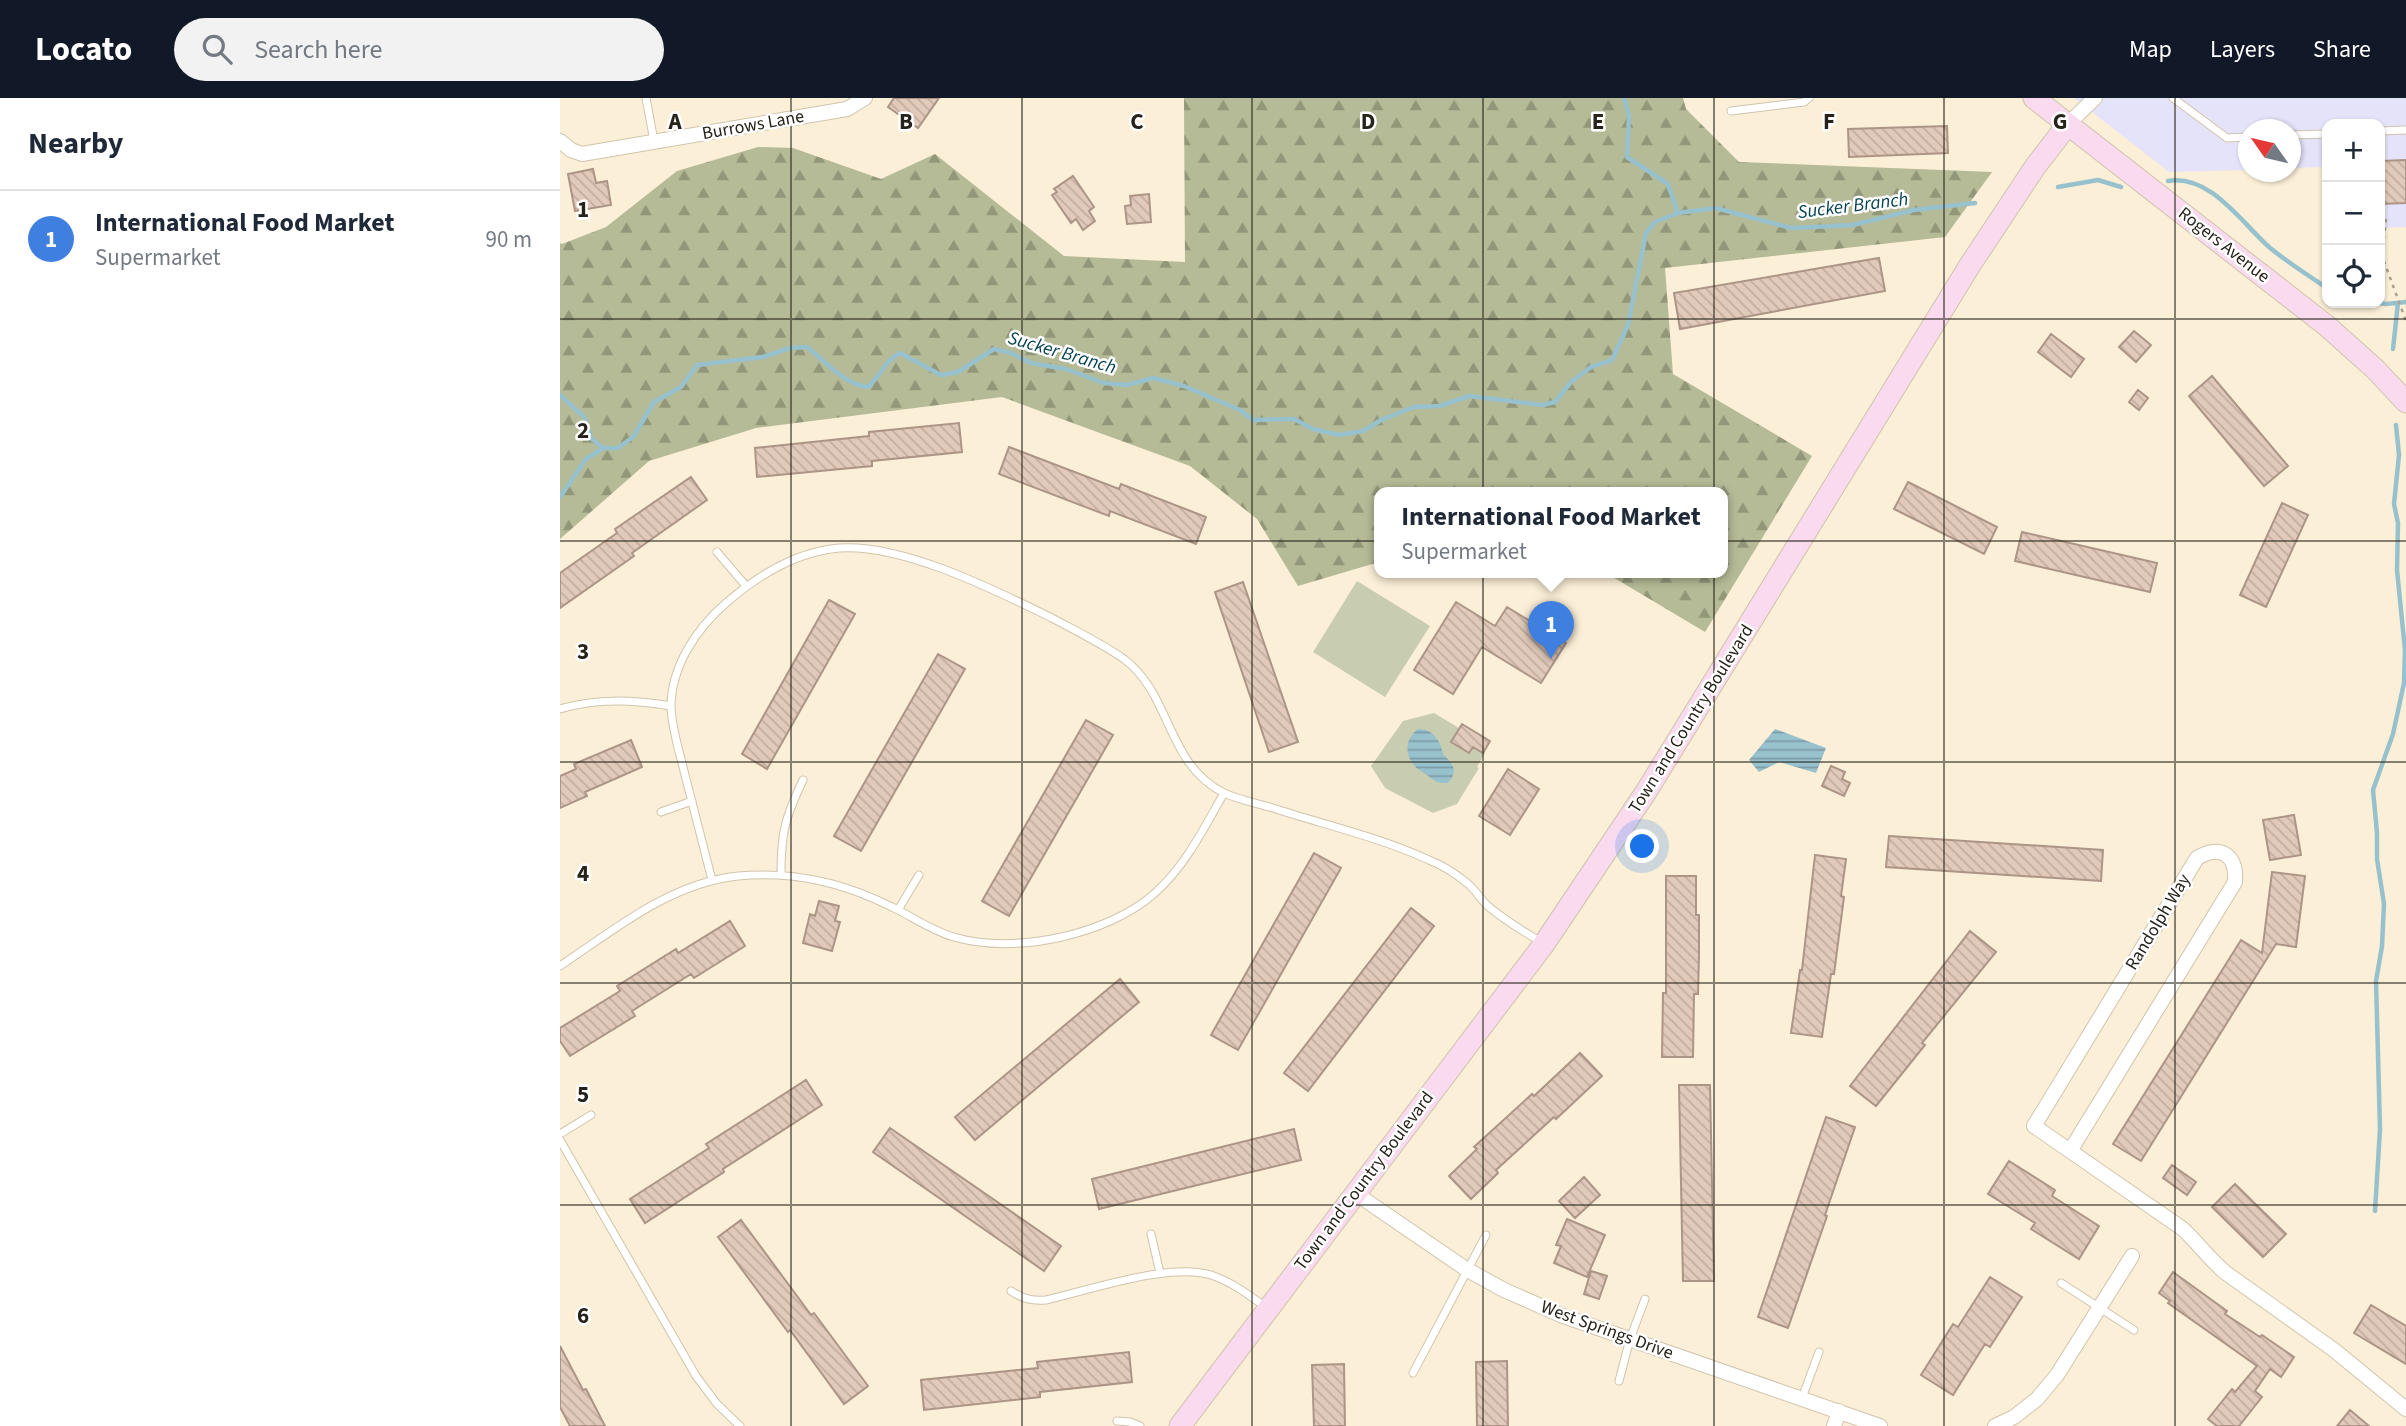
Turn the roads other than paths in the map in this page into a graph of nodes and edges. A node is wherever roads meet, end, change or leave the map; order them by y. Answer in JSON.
{"nodes":[{"id":1,"x":646,"y":98,"type":"edge"},
{"id":2,"x":865,"y":98,"type":"edge"},
{"id":3,"x":1809,"y":98,"type":"edge"},
{"id":4,"x":2034,"y":98,"type":"edge"},
{"id":5,"x":2095,"y":98,"type":"edge"},
{"id":6,"x":2173,"y":98,"type":"edge"},
{"id":7,"x":1731,"y":111,"type":"dead end"},
{"id":8,"x":2068,"y":124,"type":"junction"},
{"id":9,"x":2406,"y":130,"type":"edge"},
{"id":10,"x":2385,"y":131,"type":"edge"},
{"id":11,"x":2322,"y":134,"type":"edge"},
{"id":12,"x":2301,"y":135,"type":"edge"},
{"id":13,"x":2238,"y":138,"type":"edge"},
{"id":14,"x":560,"y":141,"type":"edge"},
{"id":15,"x":654,"y":142,"type":"junction"},
{"id":16,"x":2406,"y":402,"type":"edge"},
{"id":17,"x":716,"y":552,"type":"dead end"},
{"id":18,"x":746,"y":586,"type":"junction"},
{"id":19,"x":671,"y":706,"type":"junction"},
{"id":20,"x":560,"y":709,"type":"edge"},
{"id":21,"x":803,"y":780,"type":"dead end"},
{"id":22,"x":1224,"y":793,"type":"junction"},
{"id":23,"x":692,"y":801,"type":"junction"},
{"id":24,"x":661,"y":812,"type":"dead end"},
{"id":25,"x":781,"y":875,"type":"junction"},
{"id":26,"x":919,"y":875,"type":"dead end"},
{"id":27,"x":712,"y":880,"type":"junction"},
{"id":28,"x":898,"y":910,"type":"junction"},
{"id":29,"x":1544,"y":944,"type":"junction"},
{"id":30,"x":560,"y":967,"type":"edge"},
{"id":31,"x":591,"y":1115,"type":"dead end"},
{"id":32,"x":560,"y":1134,"type":"edge"},
{"id":33,"x":560,"y":1140,"type":"edge"},
{"id":34,"x":2070,"y":1151,"type":"junction"},
{"id":35,"x":1355,"y":1193,"type":"junction"},
{"id":36,"x":1151,"y":1234,"type":"dead end"},
{"id":37,"x":1486,"y":1235,"type":"dead end"},
{"id":38,"x":2132,"y":1256,"type":"dead end"},
{"id":39,"x":1466,"y":1269,"type":"junction"},
{"id":40,"x":1160,"y":1273,"type":"junction"},
{"id":41,"x":2061,"y":1283,"type":"dead end"},
{"id":42,"x":1011,"y":1291,"type":"dead end"},
{"id":43,"x":1645,"y":1299,"type":"dead end"},
{"id":44,"x":2099,"y":1307,"type":"junction"},
{"id":45,"x":1268,"y":1308,"type":"junction"},
{"id":46,"x":2134,"y":1329,"type":"dead end"},
{"id":47,"x":1630,"y":1339,"type":"junction"},
{"id":48,"x":1819,"y":1352,"type":"dead end"},
{"id":49,"x":1413,"y":1373,"type":"dead end"},
{"id":50,"x":1619,"y":1381,"type":"dead end"},
{"id":51,"x":1802,"y":1398,"type":"junction"},
{"id":52,"x":2406,"y":1409,"type":"edge"},
{"id":53,"x":1839,"y":1411,"type":"junction"},
{"id":54,"x":1117,"y":1421,"type":"dead end"},
{"id":55,"x":736,"y":1425,"type":"edge"},
{"id":56,"x":1140,"y":1426,"type":"edge"},
{"id":57,"x":1180,"y":1426,"type":"edge"},
{"id":58,"x":1834,"y":1426,"type":"edge"},
{"id":59,"x":1880,"y":1426,"type":"edge"},
{"id":60,"x":1995,"y":1426,"type":"edge"}],
"edges":[{"from":1,"to":15,"type":"lane"},
{"from":2,"to":15,"type":"street","name":"Burrows Lane"},
{"from":3,"to":7,"type":"lane"},
{"from":4,"to":8,"type":"street","name":"Rogers Avenue"},
{"from":5,"to":8,"type":"street"},
{"from":6,"to":13,"type":"lane"},
{"from":8,"to":16,"type":"street","name":"Rogers Avenue"},
{"from":8,"to":29,"type":"street","name":"Town and Country Boulevard"},
{"from":9,"to":10,"type":"lane"},
{"from":11,"to":12,"type":"lane"},
{"from":14,"to":15,"type":"street","name":"Burrows Lane"},
{"from":17,"to":18,"type":"lane"},
{"from":18,"to":19,"type":"lane"},
{"from":18,"to":22,"type":"lane"},
{"from":19,"to":20,"type":"lane"},
{"from":19,"to":23,"type":"lane"},
{"from":21,"to":25,"type":"lane"},
{"from":22,"to":28,"type":"lane"},
{"from":22,"to":29,"type":"lane"},
{"from":23,"to":24,"type":"lane"},
{"from":23,"to":27,"type":"lane"},
{"from":25,"to":27,"type":"lane"},
{"from":25,"to":28,"type":"lane"},
{"from":26,"to":28,"type":"lane"},
{"from":27,"to":30,"type":"lane"},
{"from":29,"to":35,"type":"street","name":"Town and Country Boulevard"},
{"from":31,"to":32,"type":"lane"},
{"from":33,"to":55,"type":"lane"},
{"from":34,"to":34,"type":"street","name":"Randolph Way"},
{"from":34,"to":52,"type":"street","name":"Randolph Way"},
{"from":35,"to":39,"type":"street","name":"West Springs Drive"},
{"from":35,"to":45,"type":"street","name":"Town and Country Boulevard"},
{"from":36,"to":40,"type":"lane"},
{"from":37,"to":39,"type":"lane"},
{"from":38,"to":44,"type":"street"},
{"from":39,"to":47,"type":"street","name":"West Springs Drive"},
{"from":39,"to":49,"type":"lane"},
{"from":40,"to":42,"type":"lane"},
{"from":40,"to":45,"type":"lane"},
{"from":41,"to":44,"type":"lane"},
{"from":43,"to":47,"type":"lane"},
{"from":44,"to":46,"type":"lane"},
{"from":44,"to":60,"type":"street"},
{"from":45,"to":57,"type":"street","name":"Town and Country Boulevard"},
{"from":47,"to":50,"type":"lane"},
{"from":47,"to":51,"type":"street","name":"West Springs Drive"},
{"from":48,"to":51,"type":"lane"},
{"from":51,"to":53,"type":"street","name":"West Springs Drive"},
{"from":53,"to":58,"type":"street"},
{"from":53,"to":59,"type":"street","name":"West Springs Drive"},
{"from":54,"to":56,"type":"lane"}]}
